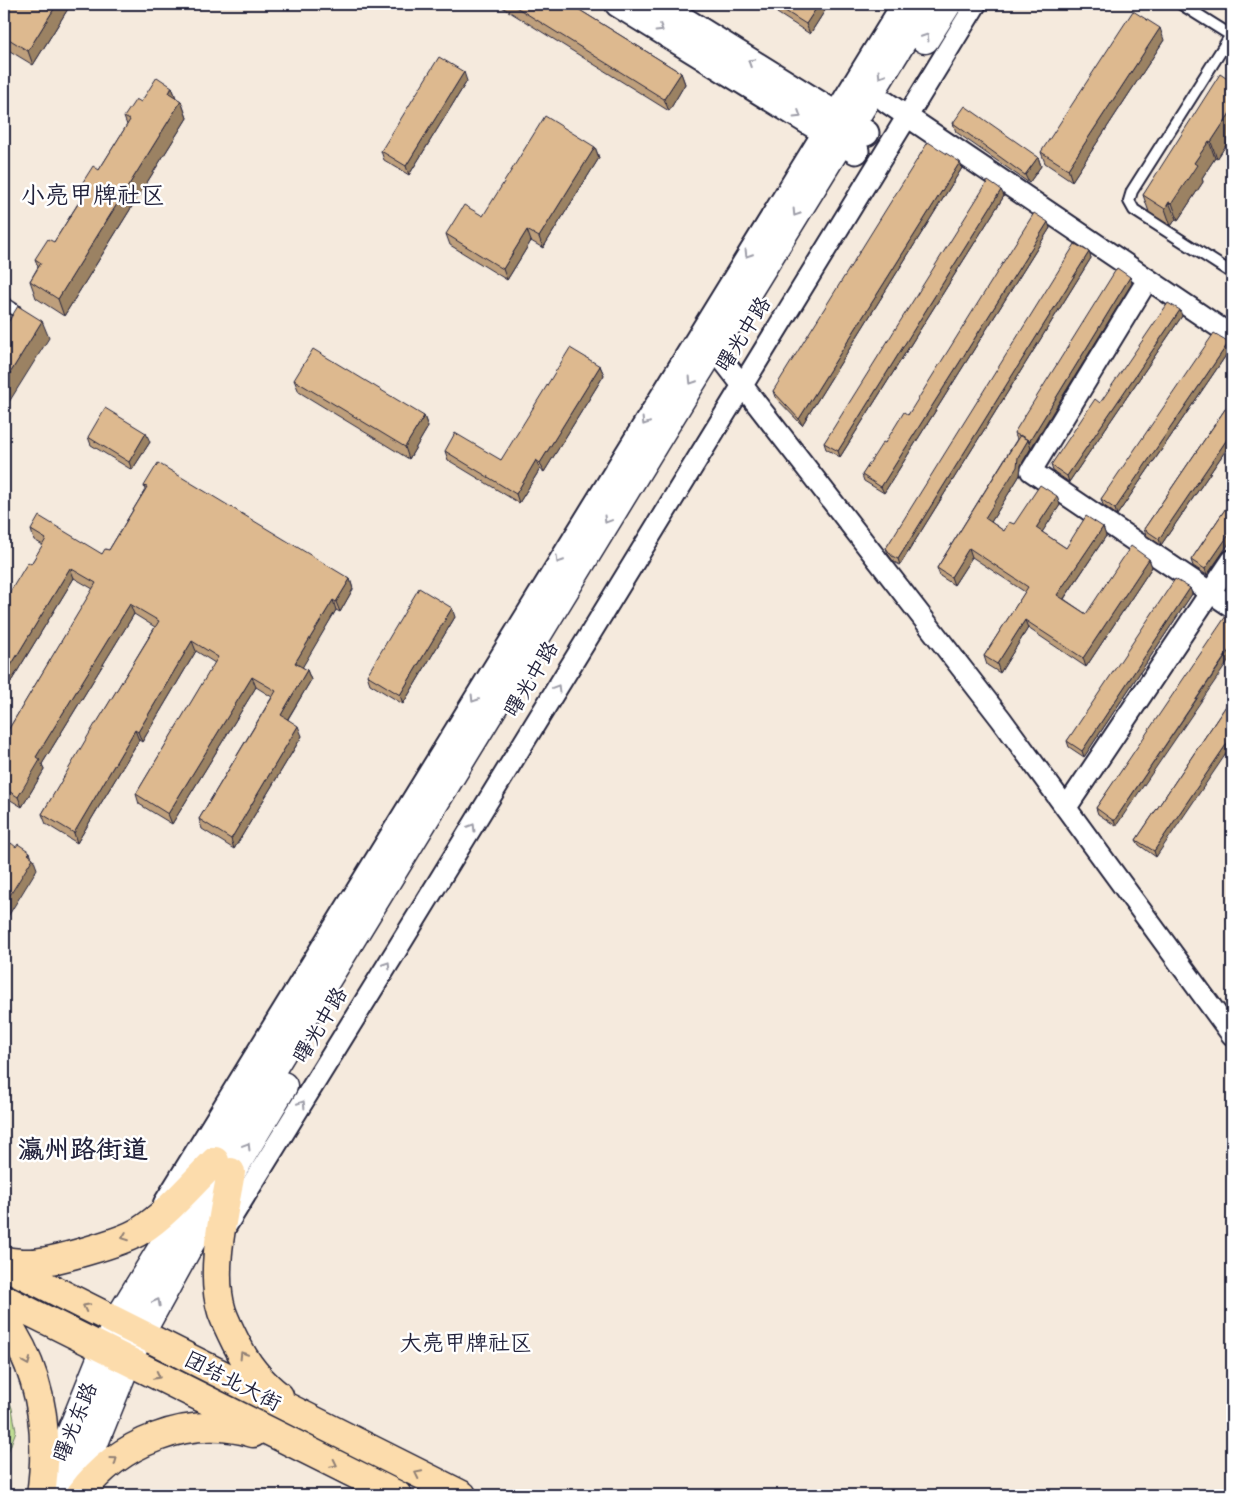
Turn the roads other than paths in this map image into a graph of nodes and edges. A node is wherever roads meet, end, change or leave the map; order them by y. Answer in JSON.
{"nodes":[{"id":1,"x":618,"y":4,"type":"edge"},
{"id":2,"x":658,"y":4,"type":"edge"},
{"id":3,"x":902,"y":4,"type":"edge"},
{"id":4,"x":926,"y":4,"type":"edge"},
{"id":5,"x":946,"y":4,"type":"edge"},
{"id":6,"x":976,"y":4,"type":"edge"},
{"id":7,"x":1181,"y":4,"type":"edge"},
{"id":8,"x":1232,"y":36,"type":"edge"},
{"id":9,"x":896,"y":109,"type":"junction"},
{"id":10,"x":845,"y":132,"type":"junction"},
{"id":11,"x":1232,"y":273,"type":"edge"},
{"id":12,"x":1148,"y":279,"type":"junction"},
{"id":13,"x":4,"y":303,"type":"edge"},
{"id":14,"x":15,"y":310,"type":"edge"},
{"id":15,"x":1232,"y":336,"type":"edge"},
{"id":16,"x":725,"y":363,"type":"junction"},
{"id":17,"x":743,"y":385,"type":"junction"},
{"id":18,"x":1232,"y":560,"type":"edge"},
{"id":19,"x":1211,"y":592,"type":"junction"},
{"id":20,"x":1232,"y":607,"type":"edge"},
{"id":21,"x":1066,"y":808,"type":"junction"},
{"id":22,"x":1232,"y":1034,"type":"edge"},
{"id":23,"x":223,"y":1167,"type":"junction"},
{"id":24,"x":152,"y":1222,"type":"junction"},
{"id":25,"x":221,"y":1234,"type":"junction"},
{"id":26,"x":4,"y":1260,"type":"edge"},
{"id":27,"x":4,"y":1266,"type":"edge"},
{"id":28,"x":4,"y":1299,"type":"edge"},
{"id":29,"x":4,"y":1319,"type":"edge"},
{"id":30,"x":128,"y":1328,"type":"junction"},
{"id":31,"x":116,"y":1355,"type":"junction"},
{"id":32,"x":317,"y":1423,"type":"junction"},
{"id":33,"x":303,"y":1448,"type":"junction"},
{"id":34,"x":41,"y":1495,"type":"edge"},
{"id":35,"x":46,"y":1495,"type":"edge"},
{"id":36,"x":73,"y":1495,"type":"edge"},
{"id":37,"x":80,"y":1495,"type":"edge"},
{"id":38,"x":397,"y":1495,"type":"edge"},
{"id":39,"x":462,"y":1495,"type":"edge"}],
"edges":[{"from":1,"to":10,"type":"street","one_way":true},
{"from":10,"to":2,"type":"street","one_way":true},
{"from":3,"to":10,"type":"street"},
{"from":4,"to":10,"type":"main road","name":"曙光中路","one_way":true},
{"from":9,"to":5,"type":"main road","name":"曙光中路","one_way":true},
{"from":6,"to":9,"type":"street"},
{"from":7,"to":8,"type":"lane"},
{"from":8,"to":11,"type":"lane"},
{"from":9,"to":10,"type":"main road","name":"曙光中路"},
{"from":9,"to":12,"type":"street"},
{"from":9,"to":17,"type":"street"},
{"from":10,"to":16,"type":"main road","name":"曙光中路"},
{"from":10,"to":23,"type":"main road","name":"曙光中路","one_way":true},
{"from":10,"to":24,"type":"street","one_way":true},
{"from":12,"to":15,"type":"street"},
{"from":12,"to":19,"type":"street"},
{"from":13,"to":14,"type":"lane"},
{"from":16,"to":17,"type":"street"},
{"from":23,"to":16,"type":"main road","name":"曙光中路","one_way":true},
{"from":17,"to":21,"type":"street"},
{"from":25,"to":17,"type":"street","one_way":true},
{"from":18,"to":19,"type":"street"},
{"from":19,"to":20,"type":"street"},
{"from":19,"to":21,"type":"street"},
{"from":21,"to":22,"type":"street"},
{"from":23,"to":24,"type":"highway"},
{"from":23,"to":25,"type":"highway"},
{"from":23,"to":30,"type":"main road","name":"曙光中路"},
{"from":24,"to":26,"type":"highway","one_way":true},
{"from":32,"to":25,"type":"highway","one_way":true},
{"from":30,"to":27,"type":"highway","name":"团结北大街","one_way":true},
{"from":28,"to":31,"type":"highway","name":"团结北大街"},
{"from":29,"to":34,"type":"highway","one_way":true},
{"from":30,"to":31,"type":"main road","name":"曙光中路"},
{"from":30,"to":32,"type":"highway","name":"团结北大街"},
{"from":31,"to":33,"type":"highway","name":"团结北大街","one_way":true},
{"from":31,"to":35,"type":"main road","name":"曙光东路"},
{"from":31,"to":36,"type":"main road","name":"曙光东路"},
{"from":39,"to":32,"type":"highway","name":"团结北大街","one_way":true},
{"from":37,"to":33,"type":"highway","one_way":true},
{"from":33,"to":38,"type":"highway","name":"团结北大街","one_way":true}]}
